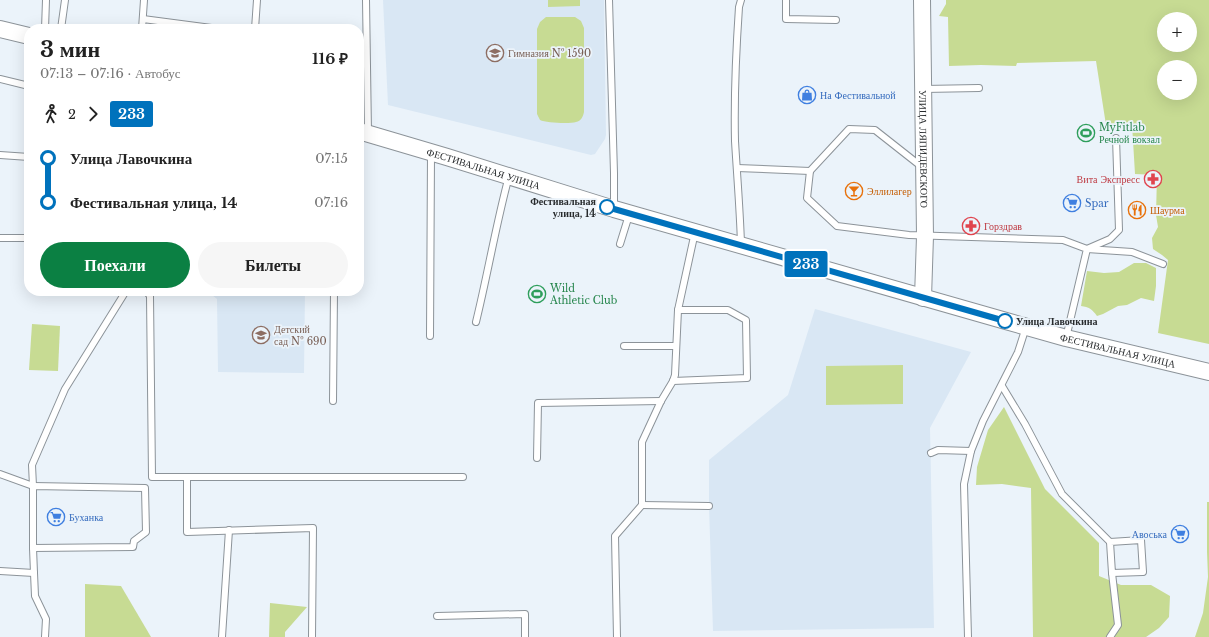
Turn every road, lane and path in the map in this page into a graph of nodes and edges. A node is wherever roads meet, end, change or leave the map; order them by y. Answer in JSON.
{"nodes":[{"id":1,"x":46,"y":0,"type":"edge"},
{"id":2,"x":64,"y":0,"type":"edge"},
{"id":3,"x":144,"y":0,"type":"edge"},
{"id":4,"x":257,"y":0,"type":"edge"},
{"id":5,"x":366,"y":0,"type":"edge"},
{"id":6,"x":609,"y":0,"type":"edge"},
{"id":7,"x":741,"y":0,"type":"edge"},
{"id":8,"x":786,"y":0,"type":"edge"},
{"id":9,"x":922,"y":0,"type":"edge"},
{"id":10,"x":143,"y":19,"type":"junction"},
{"id":11,"x":836,"y":20,"type":"dead end"},
{"id":12,"x":45,"y":24,"type":"edge"},
{"id":13,"x":62,"y":24,"type":"edge"},
{"id":14,"x":142,"y":24,"type":"edge"},
{"id":15,"x":181,"y":24,"type":"edge"},
{"id":16,"x":255,"y":24,"type":"edge"},
{"id":17,"x":0,"y":29,"type":"edge"},
{"id":18,"x":24,"y":35,"type":"edge"},
{"id":19,"x":0,"y":79,"type":"edge"},
{"id":20,"x":24,"y":85,"type":"edge"},
{"id":21,"x":979,"y":88,"type":"dead end"},
{"id":22,"x":924,"y":89,"type":"junction"},
{"id":23,"x":364,"y":132,"type":"edge"},
{"id":24,"x":1116,"y":138,"type":"dead end"},
{"id":25,"x":431,"y":153,"type":"junction"},
{"id":26,"x":0,"y":155,"type":"edge"},
{"id":27,"x":24,"y":157,"type":"edge"},
{"id":28,"x":737,"y":168,"type":"junction"},
{"id":29,"x":925,"y":169,"type":"junction"},
{"id":30,"x":810,"y":171,"type":"junction"},
{"id":31,"x":509,"y":176,"type":"junction"},
{"id":32,"x":614,"y":209,"type":"junction"},
{"id":33,"x":630,"y":213,"type":"junction"},
{"id":34,"x":695,"y":232,"type":"junction"},
{"id":35,"x":925,"y":236,"type":"junction"},
{"id":36,"x":0,"y":238,"type":"edge"},
{"id":37,"x":24,"y":238,"type":"edge"},
{"id":38,"x":620,"y":244,"type":"dead end"},
{"id":39,"x":741,"y":246,"type":"junction"},
{"id":40,"x":1087,"y":249,"type":"junction"},
{"id":41,"x":1163,"y":264,"type":"dead end"},
{"id":42,"x":123,"y":296,"type":"edge"},
{"id":43,"x":150,"y":296,"type":"edge"},
{"id":44,"x":334,"y":296,"type":"edge"},
{"id":45,"x":923,"y":298,"type":"junction"},
{"id":46,"x":678,"y":310,"type":"junction"},
{"id":47,"x":476,"y":322,"type":"dead end"},
{"id":48,"x":1026,"y":327,"type":"junction"},
{"id":49,"x":430,"y":336,"type":"dead end"},
{"id":50,"x":1066,"y":338,"type":"junction"},
{"id":51,"x":624,"y":346,"type":"dead end"},
{"id":52,"x":676,"y":346,"type":"junction"},
{"id":53,"x":1209,"y":372,"type":"edge"},
{"id":54,"x":673,"y":381,"type":"junction"},
{"id":55,"x":1002,"y":386,"type":"junction"},
{"id":56,"x":333,"y":401,"type":"dead end"},
{"id":57,"x":662,"y":401,"type":"junction"},
{"id":58,"x":972,"y":452,"type":"junction"},
{"id":59,"x":931,"y":453,"type":"dead end"},
{"id":60,"x":537,"y":458,"type":"dead end"},
{"id":61,"x":0,"y":474,"type":"edge"},
{"id":62,"x":463,"y":477,"type":"dead end"},
{"id":63,"x":187,"y":478,"type":"junction"},
{"id":64,"x":33,"y":486,"type":"junction"},
{"id":65,"x":642,"y":505,"type":"junction"},
{"id":66,"x":709,"y":506,"type":"dead end"},
{"id":67,"x":230,"y":530,"type":"junction"},
{"id":68,"x":1110,"y":542,"type":"junction"},
{"id":69,"x":33,"y":548,"type":"junction"},
{"id":70,"x":0,"y":571,"type":"edge"},
{"id":71,"x":34,"y":573,"type":"junction"},
{"id":72,"x":1112,"y":573,"type":"junction"},
{"id":73,"x":437,"y":616,"type":"dead end"},
{"id":74,"x":45,"y":637,"type":"edge"},
{"id":75,"x":222,"y":637,"type":"edge"},
{"id":76,"x":312,"y":637,"type":"edge"},
{"id":77,"x":525,"y":637,"type":"edge"},
{"id":78,"x":617,"y":637,"type":"edge"},
{"id":79,"x":968,"y":637,"type":"edge"},
{"id":80,"x":1110,"y":637,"type":"edge"}],
"edges":[{"from":1,"to":12,"type":"lane"},
{"from":2,"to":13,"type":"lane"},
{"from":3,"to":10,"type":"lane"},
{"from":4,"to":16,"type":"lane"},
{"from":5,"to":23,"type":"lane"},
{"from":6,"to":32,"type":"lane"},
{"from":7,"to":28,"type":"lane"},
{"from":8,"to":11,"type":"lane"},
{"from":9,"to":22,"type":"street","name":"УЛИЦА ЛЯПИДЕВСКОГО"},
{"from":10,"to":14,"type":"lane"},
{"from":10,"to":15,"type":"lane"},
{"from":17,"to":18,"type":"street"},
{"from":19,"to":20,"type":"lane"},
{"from":21,"to":22,"type":"lane"},
{"from":22,"to":29,"type":"street","name":"УЛИЦА ЛЯПИДЕВСКОГО"},
{"from":23,"to":25,"type":"street","name":"ФЕСТИВАЛЬНАЯ УЛИЦА"},
{"from":24,"to":40,"type":"lane"},
{"from":25,"to":31,"type":"street","name":"ФЕСТИВАЛЬНАЯ УЛИЦА"},
{"from":25,"to":49,"type":"lane"},
{"from":26,"to":27,"type":"lane"},
{"from":28,"to":30,"type":"lane"},
{"from":28,"to":39,"type":"lane"},
{"from":29,"to":30,"type":"lane"},
{"from":29,"to":35,"type":"street","name":"УЛИЦА ЛЯПИДЕВСКОГО"},
{"from":30,"to":35,"type":"lane"},
{"from":31,"to":32,"type":"street","name":"ФЕСТИВАЛЬНАЯ УЛИЦА"},
{"from":31,"to":47,"type":"lane"},
{"from":32,"to":33,"type":"street","name":"ФЕСТИВАЛЬНАЯ УЛИЦА"},
{"from":33,"to":34,"type":"street","name":"ФЕСТИВАЛЬНАЯ УЛИЦА"},
{"from":33,"to":38,"type":"lane"},
{"from":34,"to":39,"type":"street","name":"ФЕСТИВАЛЬНАЯ УЛИЦА"},
{"from":34,"to":46,"type":"lane"},
{"from":35,"to":40,"type":"lane"},
{"from":35,"to":45,"type":"street","name":"УЛИЦА ЛЯПИДЕВСКОГО"},
{"from":36,"to":37,"type":"lane"},
{"from":39,"to":45,"type":"street","name":"ФЕСТИВАЛЬНАЯ УЛИЦА"},
{"from":40,"to":41,"type":"lane"},
{"from":40,"to":50,"type":"lane"},
{"from":42,"to":64,"type":"lane"},
{"from":43,"to":63,"type":"lane"},
{"from":44,"to":56,"type":"lane"},
{"from":45,"to":48,"type":"street","name":"ФЕСТИВАЛЬНАЯ УЛИЦА"},
{"from":46,"to":52,"type":"lane"},
{"from":46,"to":54,"type":"lane"},
{"from":48,"to":50,"type":"street","name":"ФЕСТИВАЛЬНАЯ УЛИЦА"},
{"from":48,"to":55,"type":"lane"},
{"from":50,"to":53,"type":"street","name":"ФЕСТИВАЛЬНАЯ УЛИЦА"},
{"from":51,"to":52,"type":"lane"},
{"from":52,"to":54,"type":"lane"},
{"from":54,"to":57,"type":"lane"},
{"from":55,"to":58,"type":"lane"},
{"from":55,"to":68,"type":"lane"},
{"from":57,"to":60,"type":"lane"},
{"from":57,"to":65,"type":"lane"},
{"from":58,"to":59,"type":"lane"},
{"from":58,"to":79,"type":"lane"},
{"from":61,"to":64,"type":"lane"},
{"from":62,"to":63,"type":"lane"},
{"from":63,"to":67,"type":"lane"},
{"from":64,"to":69,"type":"lane"},
{"from":64,"to":69,"type":"lane"},
{"from":65,"to":66,"type":"lane"},
{"from":65,"to":78,"type":"lane"},
{"from":67,"to":75,"type":"lane"},
{"from":67,"to":76,"type":"lane"},
{"from":68,"to":72,"type":"lane"},
{"from":68,"to":72,"type":"lane"},
{"from":69,"to":71,"type":"lane"},
{"from":70,"to":71,"type":"lane"},
{"from":71,"to":74,"type":"lane"},
{"from":72,"to":80,"type":"lane"},
{"from":73,"to":77,"type":"lane"}]}
